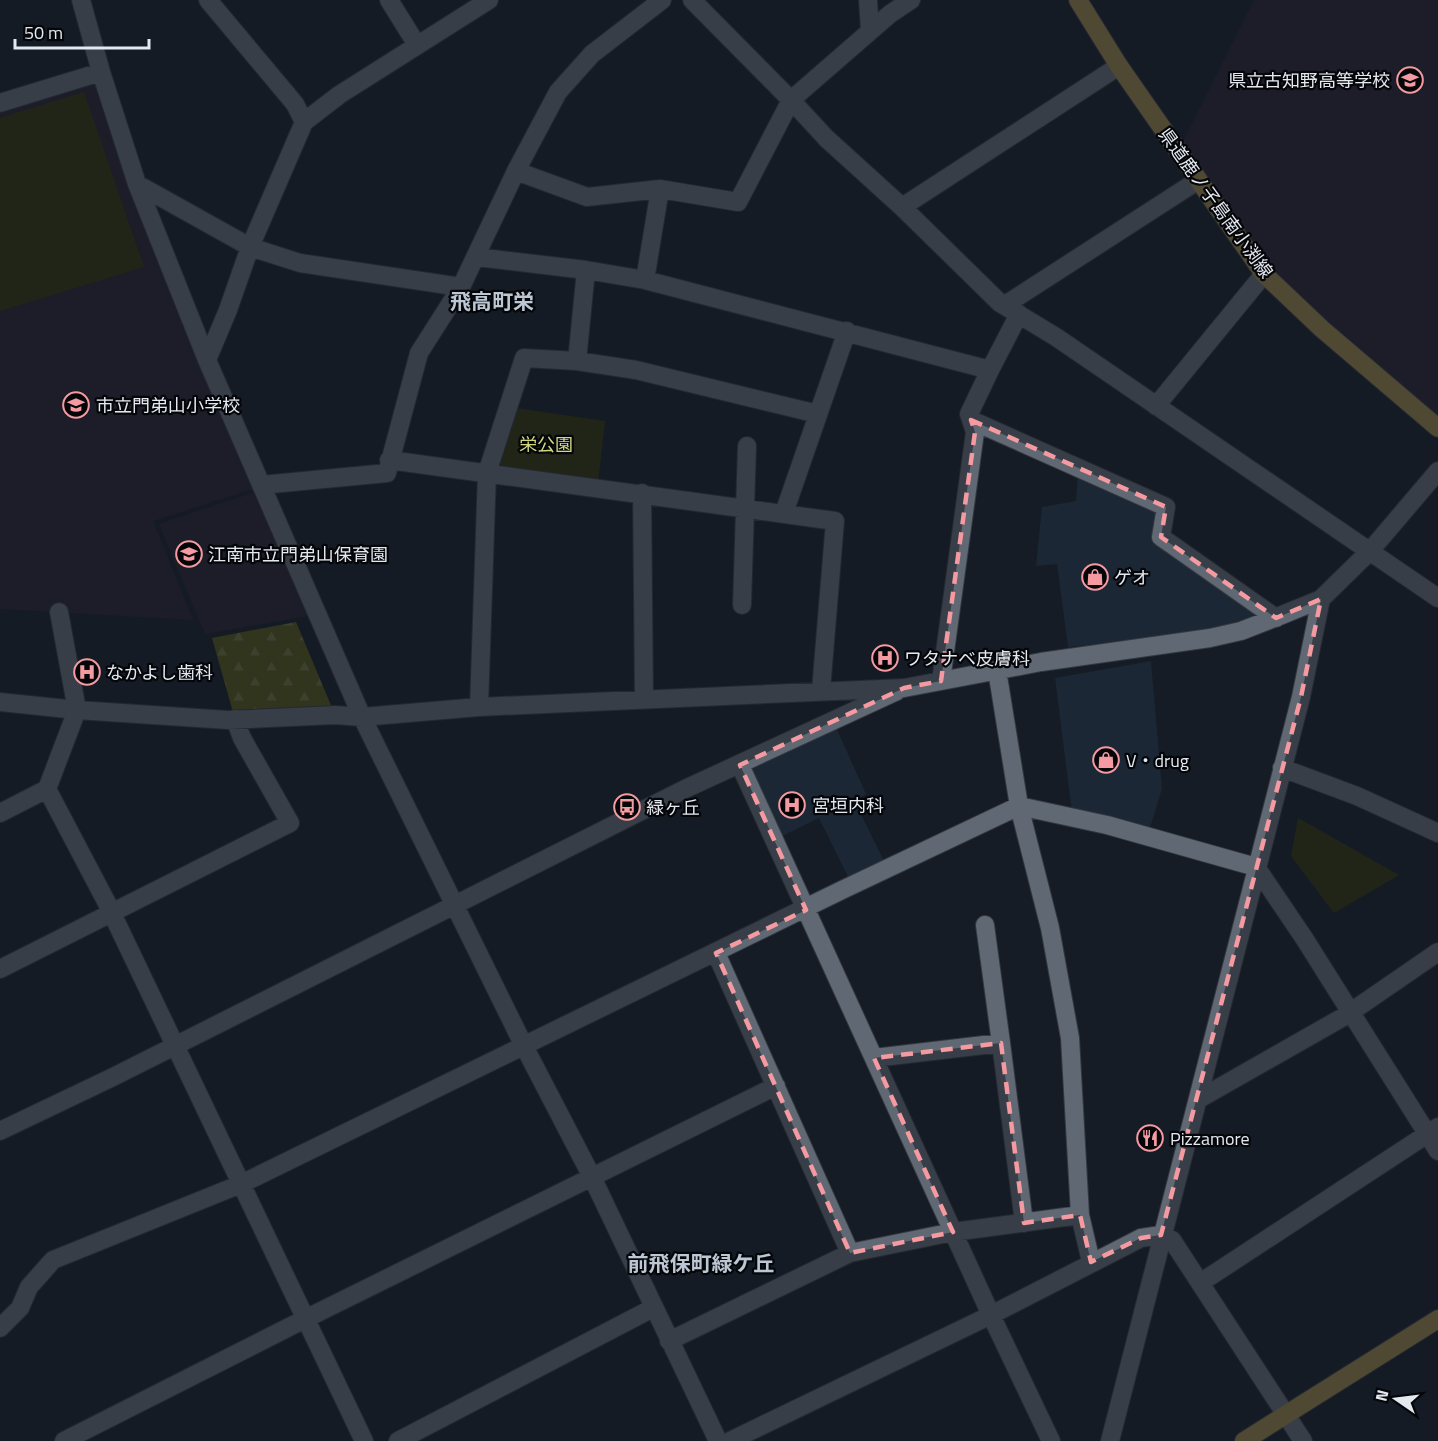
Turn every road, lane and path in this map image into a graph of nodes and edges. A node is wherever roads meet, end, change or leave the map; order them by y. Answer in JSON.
{"nodes":[{"id":1,"x":81,"y":0,"type":"edge"},
{"id":2,"x":208,"y":0,"type":"edge"},
{"id":3,"x":389,"y":0,"type":"edge"},
{"id":4,"x":489,"y":0,"type":"edge"},
{"id":5,"x":662,"y":0,"type":"edge"},
{"id":6,"x":692,"y":0,"type":"edge"},
{"id":7,"x":868,"y":0,"type":"edge"},
{"id":8,"x":911,"y":0,"type":"edge"},
{"id":9,"x":1078,"y":0,"type":"edge"},
{"id":10,"x":870,"y":31,"type":"junction"},
{"id":11,"x":417,"y":45,"type":"junction"},
{"id":12,"x":1119,"y":66,"type":"junction"},
{"id":13,"x":101,"y":72,"type":"junction"},
{"id":14,"x":791,"y":100,"type":"junction"},
{"id":15,"x":0,"y":103,"type":"edge"},
{"id":16,"x":304,"y":122,"type":"junction"},
{"id":17,"x":516,"y":171,"type":"junction"},
{"id":18,"x":1197,"y":180,"type":"junction"},
{"id":19,"x":137,"y":184,"type":"junction"},
{"id":20,"x":660,"y":189,"type":"junction"},
{"id":21,"x":902,"y":207,"type":"junction"},
{"id":22,"x":250,"y":247,"type":"junction"},
{"id":23,"x":476,"y":257,"type":"junction"},
{"id":24,"x":586,"y":270,"type":"junction"},
{"id":25,"x":1264,"y":274,"type":"junction"},
{"id":26,"x":645,"y":280,"type":"junction"},
{"id":27,"x":461,"y":287,"type":"junction"},
{"id":28,"x":1012,"y":310,"type":"junction"},
{"id":29,"x":847,"y":331,"type":"junction"},
{"id":30,"x":207,"y":360,"type":"junction"},
{"id":31,"x":578,"y":361,"type":"junction"},
{"id":32,"x":990,"y":370,"type":"junction"},
{"id":33,"x":1156,"y":405,"type":"junction"},
{"id":34,"x":818,"y":414,"type":"junction"},
{"id":35,"x":971,"y":420,"type":"junction"},
{"id":36,"x":1438,"y":428,"type":"edge"},
{"id":37,"x":747,"y":446,"type":"dead end"},
{"id":38,"x":389,"y":460,"type":"junction"},
{"id":39,"x":1438,"y":471,"type":"edge"},
{"id":40,"x":487,"y":473,"type":"junction"},
{"id":41,"x":261,"y":485,"type":"junction"},
{"id":42,"x":642,"y":494,"type":"junction"},
{"id":43,"x":744,"y":507,"type":"junction"},
{"id":44,"x":784,"y":513,"type":"junction"},
{"id":45,"x":1370,"y":551,"type":"junction"},
{"id":46,"x":1438,"y":598,"type":"edge"},
{"id":47,"x":1321,"y":599,"type":"junction"},
{"id":48,"x":742,"y":605,"type":"dead end"},
{"id":49,"x":59,"y":612,"type":"dead end"},
{"id":50,"x":1276,"y":618,"type":"junction"},
{"id":51,"x":996,"y":670,"type":"junction"},
{"id":52,"x":940,"y":681,"type":"junction"},
{"id":53,"x":904,"y":688,"type":"junction"},
{"id":54,"x":820,"y":690,"type":"junction"},
{"id":55,"x":644,"y":698,"type":"junction"},
{"id":56,"x":0,"y":702,"type":"edge"},
{"id":57,"x":479,"y":707,"type":"junction"},
{"id":58,"x":77,"y":710,"type":"junction"},
{"id":59,"x":362,"y":717,"type":"junction"},
{"id":60,"x":235,"y":719,"type":"junction"},
{"id":61,"x":740,"y":765,"type":"junction"},
{"id":62,"x":1282,"y":768,"type":"junction"},
{"id":63,"x":47,"y":789,"type":"junction"},
{"id":64,"x":1019,"y":806,"type":"junction"},
{"id":65,"x":0,"y":813,"type":"edge"},
{"id":66,"x":1436,"y":827,"type":"edge"},
{"id":67,"x":1256,"y":867,"type":"junction"},
{"id":68,"x":455,"y":905,"type":"junction"},
{"id":69,"x":806,"y":910,"type":"junction"},
{"id":70,"x":112,"y":914,"type":"junction"},
{"id":71,"x":985,"y":925,"type":"dead end"},
{"id":72,"x":1438,"y":952,"type":"edge"},
{"id":73,"x":716,"y":953,"type":"junction"},
{"id":74,"x":0,"y":969,"type":"edge"},
{"id":75,"x":1349,"y":1012,"type":"junction"},
{"id":76,"x":1001,"y":1043,"type":"junction"},
{"id":77,"x":174,"y":1046,"type":"junction"},
{"id":78,"x":524,"y":1046,"type":"junction"},
{"id":79,"x":874,"y":1058,"type":"junction"},
{"id":80,"x":776,"y":1086,"type":"junction"},
{"id":81,"x":1198,"y":1099,"type":"junction"},
{"id":82,"x":1432,"y":1130,"type":"edge"},
{"id":83,"x":0,"y":1131,"type":"edge"},
{"id":84,"x":1438,"y":1151,"type":"edge"},
{"id":85,"x":592,"y":1177,"type":"junction"},
{"id":86,"x":241,"y":1184,"type":"junction"},
{"id":87,"x":1080,"y":1215,"type":"junction"},
{"id":88,"x":1024,"y":1223,"type":"junction"},
{"id":89,"x":953,"y":1232,"type":"junction"},
{"id":90,"x":1161,"y":1235,"type":"junction"},
{"id":91,"x":850,"y":1253,"type":"junction"},
{"id":92,"x":1091,"y":1262,"type":"junction"},
{"id":93,"x":1200,"y":1282,"type":"junction"},
{"id":94,"x":653,"y":1308,"type":"junction"},
{"id":95,"x":991,"y":1315,"type":"junction"},
{"id":96,"x":307,"y":1318,"type":"junction"},
{"id":97,"x":1438,"y":1319,"type":"edge"},
{"id":98,"x":0,"y":1328,"type":"edge"},
{"id":99,"x":669,"y":1341,"type":"junction"},
{"id":100,"x":1286,"y":1414,"type":"junction"},
{"id":101,"x":1049,"y":1440,"type":"edge"},
{"id":102,"x":64,"y":1441,"type":"edge"},
{"id":103,"x":364,"y":1441,"type":"edge"},
{"id":104,"x":398,"y":1441,"type":"edge"},
{"id":105,"x":718,"y":1441,"type":"edge"},
{"id":106,"x":730,"y":1441,"type":"edge"},
{"id":107,"x":1110,"y":1441,"type":"edge"},
{"id":108,"x":1244,"y":1441,"type":"edge"},
{"id":109,"x":1303,"y":1441,"type":"edge"}],
"edges":[{"from":1,"to":13,"type":"street"},
{"from":2,"to":16,"type":"street"},
{"from":3,"to":11,"type":"street"},
{"from":4,"to":11,"type":"street"},
{"from":5,"to":17,"type":"street"},
{"from":6,"to":14,"type":"street"},
{"from":7,"to":10,"type":"street"},
{"from":8,"to":10,"type":"street"},
{"from":9,"to":12,"type":"main road","name":"県道鹿ノ子島南小渕線"},
{"from":10,"to":14,"type":"street"},
{"from":11,"to":16,"type":"street"},
{"from":12,"to":18,"type":"main road","name":"県道鹿ノ子島南小渕線"},
{"from":12,"to":21,"type":"street"},
{"from":13,"to":15,"type":"street"},
{"from":13,"to":19,"type":"street"},
{"from":14,"to":20,"type":"street"},
{"from":14,"to":21,"type":"street"},
{"from":16,"to":22,"type":"street"},
{"from":17,"to":20,"type":"street"},
{"from":17,"to":23,"type":"street"},
{"from":18,"to":25,"type":"main road","name":"県道鹿ノ子島南小渕線"},
{"from":18,"to":28,"type":"street"},
{"from":19,"to":22,"type":"street"},
{"from":19,"to":30,"type":"street"},
{"from":20,"to":26,"type":"street"},
{"from":21,"to":28,"type":"street"},
{"from":22,"to":27,"type":"street"},
{"from":22,"to":30,"type":"street"},
{"from":23,"to":24,"type":"street"},
{"from":23,"to":27,"type":"street"},
{"from":24,"to":26,"type":"street"},
{"from":24,"to":31,"type":"street"},
{"from":25,"to":33,"type":"street"},
{"from":25,"to":36,"type":"main road","name":"県道鹿ノ子島南小渕線"},
{"from":26,"to":29,"type":"street"},
{"from":27,"to":38,"type":"street"},
{"from":28,"to":32,"type":"street"},
{"from":28,"to":33,"type":"street"},
{"from":29,"to":32,"type":"street"},
{"from":29,"to":34,"type":"street"},
{"from":30,"to":41,"type":"street"},
{"from":31,"to":34,"type":"street"},
{"from":31,"to":40,"type":"street"},
{"from":32,"to":35,"type":"street"},
{"from":33,"to":45,"type":"street"},
{"from":34,"to":44,"type":"street"},
{"from":35,"to":50,"type":"street"},
{"from":35,"to":52,"type":"street"},
{"from":37,"to":43,"type":"street"},
{"from":38,"to":40,"type":"street"},
{"from":38,"to":41,"type":"street"},
{"from":39,"to":45,"type":"street"},
{"from":40,"to":42,"type":"street"},
{"from":40,"to":57,"type":"street"},
{"from":41,"to":59,"type":"street"},
{"from":42,"to":43,"type":"street"},
{"from":42,"to":55,"type":"street"},
{"from":43,"to":44,"type":"street"},
{"from":43,"to":48,"type":"street"},
{"from":44,"to":54,"type":"street"},
{"from":45,"to":46,"type":"street"},
{"from":45,"to":47,"type":"street"},
{"from":47,"to":50,"type":"street"},
{"from":47,"to":62,"type":"street"},
{"from":49,"to":58,"type":"street"},
{"from":50,"to":51,"type":"street"},
{"from":51,"to":52,"type":"street"},
{"from":51,"to":64,"type":"street"},
{"from":52,"to":53,"type":"street"},
{"from":53,"to":54,"type":"street"},
{"from":53,"to":61,"type":"street"},
{"from":54,"to":55,"type":"street"},
{"from":55,"to":57,"type":"street"},
{"from":56,"to":58,"type":"street"},
{"from":57,"to":59,"type":"street"},
{"from":58,"to":60,"type":"street"},
{"from":58,"to":63,"type":"street"},
{"from":59,"to":60,"type":"street"},
{"from":59,"to":68,"type":"street"},
{"from":60,"to":70,"type":"street"},
{"from":61,"to":68,"type":"street"},
{"from":61,"to":69,"type":"street"},
{"from":62,"to":66,"type":"street"},
{"from":62,"to":67,"type":"street"},
{"from":63,"to":65,"type":"street"},
{"from":63,"to":70,"type":"street"},
{"from":64,"to":67,"type":"street"},
{"from":64,"to":69,"type":"street"},
{"from":64,"to":87,"type":"street"},
{"from":67,"to":75,"type":"street"},
{"from":67,"to":81,"type":"street"},
{"from":68,"to":77,"type":"street"},
{"from":68,"to":78,"type":"street"},
{"from":69,"to":73,"type":"street"},
{"from":69,"to":79,"type":"street"},
{"from":70,"to":74,"type":"street"},
{"from":70,"to":77,"type":"street"},
{"from":71,"to":76,"type":"street"},
{"from":72,"to":75,"type":"street"},
{"from":73,"to":78,"type":"street"},
{"from":73,"to":80,"type":"street"},
{"from":75,"to":81,"type":"street"},
{"from":75,"to":82,"type":"street"},
{"from":76,"to":79,"type":"street"},
{"from":76,"to":88,"type":"street"},
{"from":77,"to":83,"type":"street"},
{"from":77,"to":86,"type":"street"},
{"from":78,"to":85,"type":"street"},
{"from":78,"to":86,"type":"street"},
{"from":79,"to":89,"type":"street"},
{"from":80,"to":85,"type":"street"},
{"from":80,"to":91,"type":"street"},
{"from":81,"to":90,"type":"street"},
{"from":82,"to":84,"type":"street"},
{"from":82,"to":93,"type":"street"},
{"from":85,"to":94,"type":"street"},
{"from":85,"to":96,"type":"street"},
{"from":86,"to":96,"type":"street"},
{"from":86,"to":98,"type":"street"},
{"from":87,"to":88,"type":"street"},
{"from":87,"to":92,"type":"street"},
{"from":88,"to":89,"type":"street"},
{"from":89,"to":91,"type":"street"},
{"from":89,"to":95,"type":"street"},
{"from":90,"to":92,"type":"street"},
{"from":90,"to":93,"type":"street"},
{"from":90,"to":107,"type":"street"},
{"from":91,"to":99,"type":"street"},
{"from":92,"to":95,"type":"street"},
{"from":93,"to":100,"type":"street"},
{"from":94,"to":99,"type":"street"},
{"from":94,"to":104,"type":"street"},
{"from":95,"to":101,"type":"street"},
{"from":95,"to":106,"type":"street"},
{"from":96,"to":102,"type":"street"},
{"from":96,"to":103,"type":"street"},
{"from":97,"to":100,"type":"main road"},
{"from":99,"to":105,"type":"street"},
{"from":100,"to":108,"type":"main road"},
{"from":100,"to":109,"type":"street"}]}
